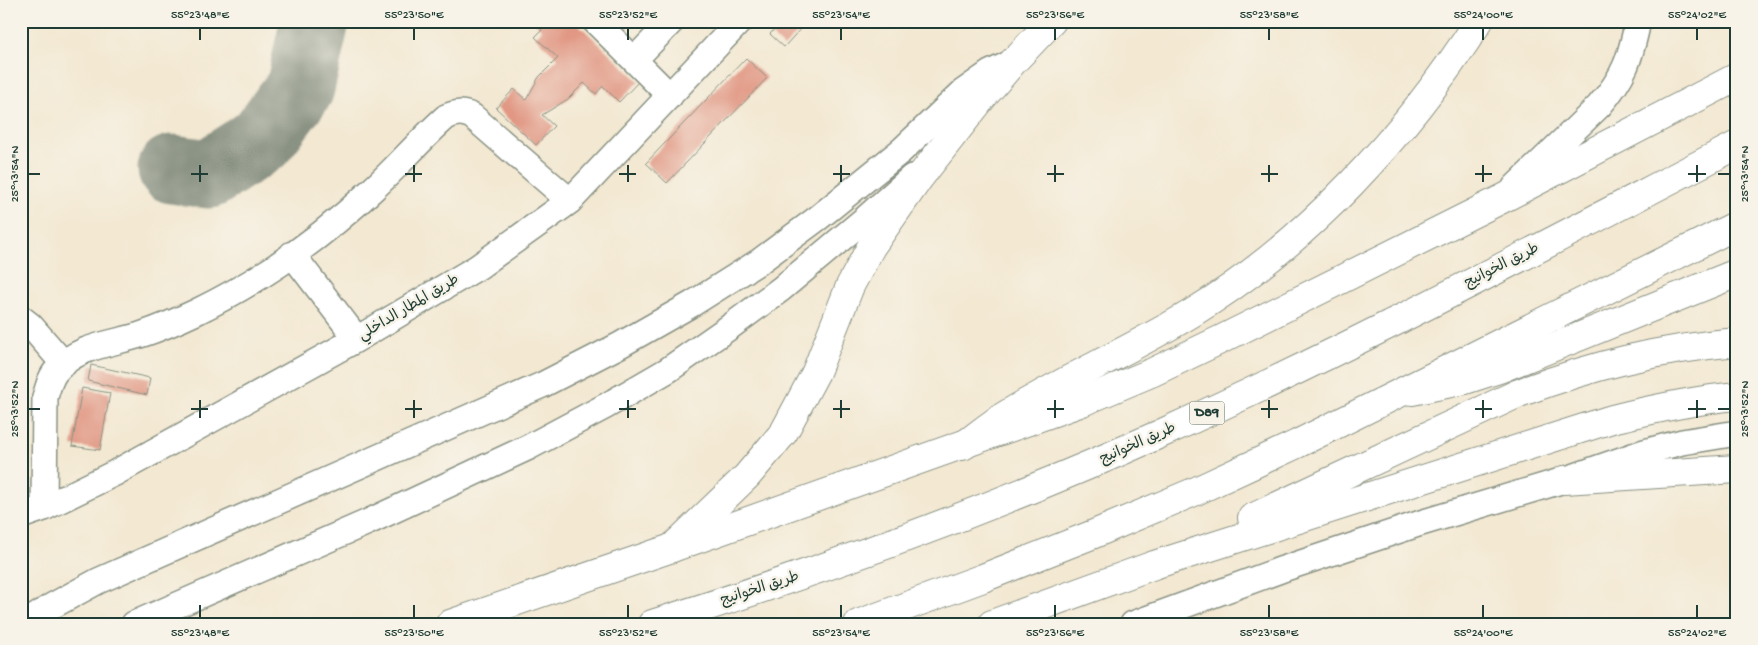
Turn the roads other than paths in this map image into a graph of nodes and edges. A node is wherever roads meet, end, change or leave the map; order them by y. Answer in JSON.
{"nodes":[{"id":1,"x":595,"y":21,"type":"edge"},
{"id":2,"x":672,"y":21,"type":"edge"},
{"id":3,"x":740,"y":21,"type":"edge"},
{"id":4,"x":1052,"y":21,"type":"edge"},
{"id":5,"x":1479,"y":21,"type":"edge"},
{"id":6,"x":1638,"y":21,"type":"edge"},
{"id":7,"x":634,"y":60,"type":"junction"},
{"id":8,"x":1013,"y":62,"type":"junction"},
{"id":9,"x":1737,"y":77,"type":"edge"},
{"id":10,"x":670,"y":96,"type":"junction"},
{"id":11,"x":946,"y":144,"type":"junction"},
{"id":12,"x":1737,"y":145,"type":"edge"},
{"id":13,"x":1504,"y":198,"type":"junction"},
{"id":14,"x":570,"y":202,"type":"junction"},
{"id":15,"x":1737,"y":225,"type":"edge"},
{"id":16,"x":292,"y":254,"type":"junction"},
{"id":17,"x":1737,"y":273,"type":"edge"},
{"id":18,"x":21,"y":318,"type":"edge"},
{"id":19,"x":357,"y":340,"type":"junction"},
{"id":20,"x":1737,"y":342,"type":"edge"},
{"id":21,"x":64,"y":364,"type":"junction"},
{"id":22,"x":1396,"y":394,"type":"junction"},
{"id":23,"x":1737,"y":396,"type":"edge"},
{"id":24,"x":1737,"y":433,"type":"edge"},
{"id":25,"x":963,"y":446,"type":"junction"},
{"id":26,"x":1737,"y":469,"type":"edge"},
{"id":27,"x":1564,"y":480,"type":"junction"},
{"id":28,"x":32,"y":512,"type":"edge"},
{"id":29,"x":672,"y":548,"type":"junction"},
{"id":30,"x":1154,"y":565,"type":"junction"},
{"id":31,"x":24,"y":624,"type":"edge"},
{"id":32,"x":134,"y":624,"type":"edge"},
{"id":33,"x":450,"y":624,"type":"edge"},
{"id":34,"x":652,"y":624,"type":"edge"},
{"id":35,"x":858,"y":624,"type":"edge"},
{"id":36,"x":992,"y":624,"type":"edge"},
{"id":37,"x":1133,"y":624,"type":"edge"}],
"edges":[{"from":1,"to":7,"type":"street"},
{"from":2,"to":7,"type":"street"},
{"from":3,"to":10,"type":"street","name":"طريق المطار الداخلي"},
{"from":4,"to":8,"type":"main road"},
{"from":5,"to":25,"type":"main road"},
{"from":6,"to":13,"type":"street"},
{"from":7,"to":10,"type":"street"},
{"from":8,"to":11,"type":"main road"},
{"from":8,"to":31,"type":"street"},
{"from":9,"to":13,"type":"main road"},
{"from":10,"to":14,"type":"street","name":"طريق المطار الداخلي"},
{"from":11,"to":29,"type":"main road"},
{"from":11,"to":32,"type":"street"},
{"from":12,"to":34,"type":"main road","name":"طريق الخوانيج","number":"D89"},
{"from":13,"to":25,"type":"main road"},
{"from":14,"to":16,"type":"street"},
{"from":14,"to":19,"type":"street","name":"طريق المطار الداخلي"},
{"from":15,"to":22,"type":"main road"},
{"from":16,"to":19,"type":"street"},
{"from":16,"to":21,"type":"street"},
{"from":17,"to":22,"type":"main road"},
{"from":18,"to":21,"type":"street"},
{"from":19,"to":28,"type":"street","name":"طريق المطار الداخلي"},
{"from":20,"to":30,"type":"main road"},
{"from":21,"to":28,"type":"street"},
{"from":22,"to":35,"type":"main road"},
{"from":23,"to":30,"type":"main road"},
{"from":24,"to":27,"type":"street"},
{"from":25,"to":29,"type":"main road"},
{"from":26,"to":27,"type":"main road"},
{"from":27,"to":37,"type":"street"},
{"from":29,"to":33,"type":"main road"},
{"from":30,"to":36,"type":"main road"}]}
